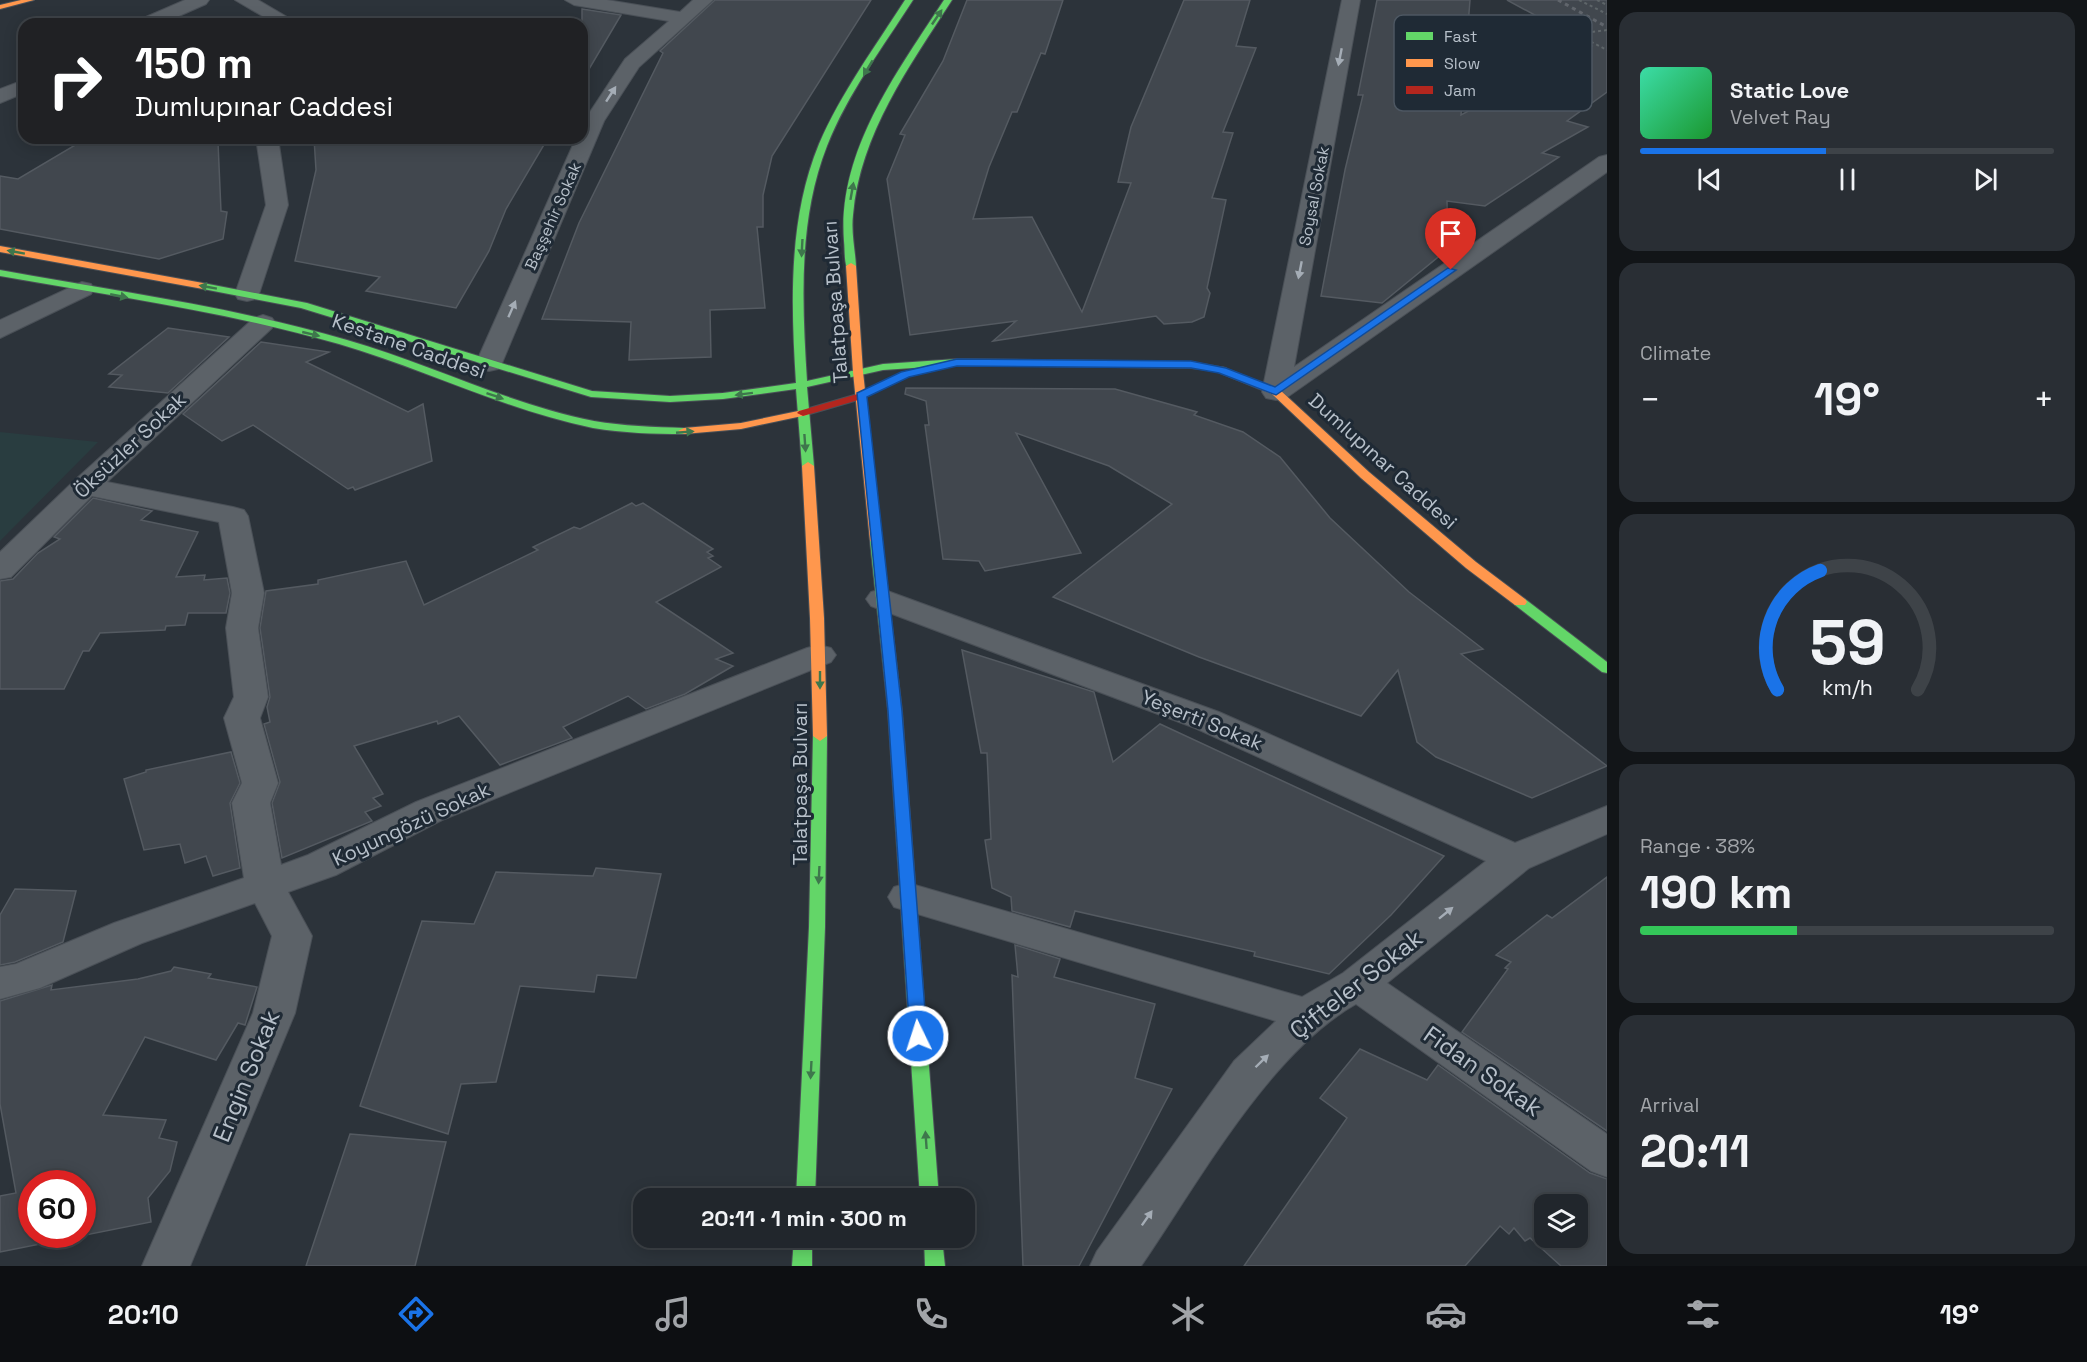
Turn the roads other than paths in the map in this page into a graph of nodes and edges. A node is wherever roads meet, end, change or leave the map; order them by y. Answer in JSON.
{"nodes":[{"id":1,"x":30,"y":0,"type":"edge"},
{"id":2,"x":200,"y":0,"type":"edge"},
{"id":3,"x":244,"y":0,"type":"edge"},
{"id":4,"x":574,"y":0,"type":"edge"},
{"id":5,"x":704,"y":0,"type":"edge"},
{"id":6,"x":909,"y":0,"type":"edge"},
{"id":7,"x":948,"y":0,"type":"edge"},
{"id":8,"x":1351,"y":0,"type":"edge"},
{"id":9,"x":0,"y":7,"type":"edge"},
{"id":10,"x":160,"y":18,"type":"edge"},
{"id":11,"x":278,"y":18,"type":"edge"},
{"id":12,"x":686,"y":18,"type":"junction"},
{"id":13,"x":18,"y":89,"type":"edge"},
{"id":14,"x":0,"y":98,"type":"edge"},
{"id":15,"x":588,"y":120,"type":"edge"},
{"id":16,"x":268,"y":144,"type":"edge"},
{"id":17,"x":578,"y":144,"type":"edge"},
{"id":18,"x":1607,"y":162,"type":"edge"},
{"id":19,"x":0,"y":249,"type":"edge"},
{"id":20,"x":0,"y":273,"type":"edge"},
{"id":21,"x":82,"y":289,"type":"junction"},
{"id":22,"x":247,"y":294,"type":"junction"},
{"id":23,"x":263,"y":323,"type":"junction"},
{"id":24,"x":0,"y":330,"type":"edge"},
{"id":25,"x":957,"y":362,"type":"junction"},
{"id":26,"x":489,"y":363,"type":"junction"},
{"id":27,"x":858,"y":372,"type":"junction"},
{"id":28,"x":888,"y":382,"type":"dead end"},
{"id":29,"x":802,"y":385,"type":"junction"},
{"id":30,"x":1276,"y":392,"type":"junction"},
{"id":31,"x":865,"y":393,"type":"junction"},
{"id":32,"x":803,"y":412,"type":"junction"},
{"id":33,"x":85,"y":486,"type":"junction"},
{"id":34,"x":0,"y":570,"type":"edge"},
{"id":35,"x":882,"y":599,"type":"junction"},
{"id":36,"x":819,"y":655,"type":"junction"},
{"id":37,"x":1607,"y":669,"type":"edge"},
{"id":38,"x":1607,"y":819,"type":"edge"},
{"id":39,"x":1515,"y":858,"type":"junction"},
{"id":40,"x":265,"y":885,"type":"junction"},
{"id":41,"x":908,"y":897,"type":"junction"},
{"id":42,"x":0,"y":983,"type":"edge"},
{"id":43,"x":1358,"y":984,"type":"junction"},
{"id":44,"x":1310,"y":1015,"type":"junction"},
{"id":45,"x":1607,"y":1158,"type":"edge"},
{"id":46,"x":805,"y":1188,"type":"edge"},
{"id":47,"x":929,"y":1188,"type":"edge"},
{"id":48,"x":803,"y":1248,"type":"edge"},
{"id":49,"x":934,"y":1248,"type":"edge"},
{"id":50,"x":166,"y":1266,"type":"edge"},
{"id":51,"x":802,"y":1266,"type":"edge"},
{"id":52,"x":935,"y":1266,"type":"edge"},
{"id":53,"x":1114,"y":1266,"type":"edge"}],
"edges":[{"from":1,"to":9,"type":"main road"},
{"from":2,"to":10,"type":"street"},
{"from":3,"to":11,"type":"street"},
{"from":4,"to":12,"type":"street"},
{"from":5,"to":12,"type":"street","name":"Başşehir Sokak"},
{"from":6,"to":29,"type":"main road","name":"Talatpaşa Bulvarı","one_way":true},
{"from":27,"to":7,"type":"main road","name":"Talatpaşa Bulvarı","one_way":true},
{"from":8,"to":30,"type":"street","name":"Soysal Sokak","one_way":true},
{"from":15,"to":12,"type":"street","name":"Başşehir Sokak","one_way":true},
{"from":13,"to":14,"type":"street"},
{"from":16,"to":22,"type":"street"},
{"from":26,"to":17,"type":"street","name":"Başşehir Sokak","one_way":true},
{"from":18,"to":30,"type":"street"},
{"from":22,"to":19,"type":"main road","name":"Kestane Caddesi","one_way":true},
{"from":20,"to":21,"type":"main road","name":"Kestane Caddesi"},
{"from":21,"to":23,"type":"main road","name":"Kestane Caddesi","one_way":true},
{"from":21,"to":24,"type":"street"},
{"from":22,"to":26,"type":"main road","name":"Kestane Caddesi"},
{"from":23,"to":32,"type":"main road","name":"Kestane Caddesi","one_way":true},
{"from":23,"to":33,"type":"street","name":"Öksüzler Sokak"},
{"from":25,"to":27,"type":"main road","name":"Dumlupınar Caddesi"},
{"from":25,"to":28,"type":"main road","name":"Dumlupınar Caddesi"},
{"from":25,"to":30,"type":"main road","name":"Dumlupınar Caddesi"},
{"from":29,"to":26,"type":"main road","name":"Kestane Caddesi","one_way":true},
{"from":27,"to":29,"type":"main road","name":"Kestane Caddesi"},
{"from":27,"to":31,"type":"main road","name":"Talatpaşa Bulvarı"},
{"from":29,"to":32,"type":"main road","name":"Talatpaşa Bulvarı"},
{"from":30,"to":37,"type":"main road","name":"Dumlupınar Caddesi"},
{"from":31,"to":32,"type":"main road","name":"Kestane Caddesi"},
{"from":31,"to":35,"type":"main road","name":"Talatpaşa Bulvarı"},
{"from":32,"to":36,"type":"main road","name":"Talatpaşa Bulvarı","one_way":true},
{"from":33,"to":34,"type":"street","name":"Öksüzler Sokak"},
{"from":33,"to":40,"type":"street","name":"Engin Sokak"},
{"from":35,"to":39,"type":"street","name":"Yeşerti Sokak"},
{"from":35,"to":41,"type":"main road","name":"Talatpaşa Bulvarı"},
{"from":36,"to":40,"type":"street","name":"Koyungözü Sokak"},
{"from":36,"to":46,"type":"main road","name":"Talatpaşa Bulvarı","one_way":true},
{"from":38,"to":39,"type":"street","name":"Çifteler Sokak"},
{"from":43,"to":39,"type":"street","name":"Çifteler Sokak","one_way":true},
{"from":40,"to":42,"type":"street","name":"Koyungözü Sokak"},
{"from":40,"to":50,"type":"street","name":"Engin Sokak"},
{"from":41,"to":44,"type":"street"},
{"from":47,"to":41,"type":"main road","name":"Talatpaşa Bulvarı","one_way":true},
{"from":43,"to":44,"type":"street","name":"Çifteler Sokak"},
{"from":43,"to":45,"type":"street","name":"Fidan Sokak"},
{"from":53,"to":44,"type":"street","name":"Çifteler Sokak","one_way":true},
{"from":48,"to":51,"type":"main road"},
{"from":49,"to":52,"type":"main road"}]}
